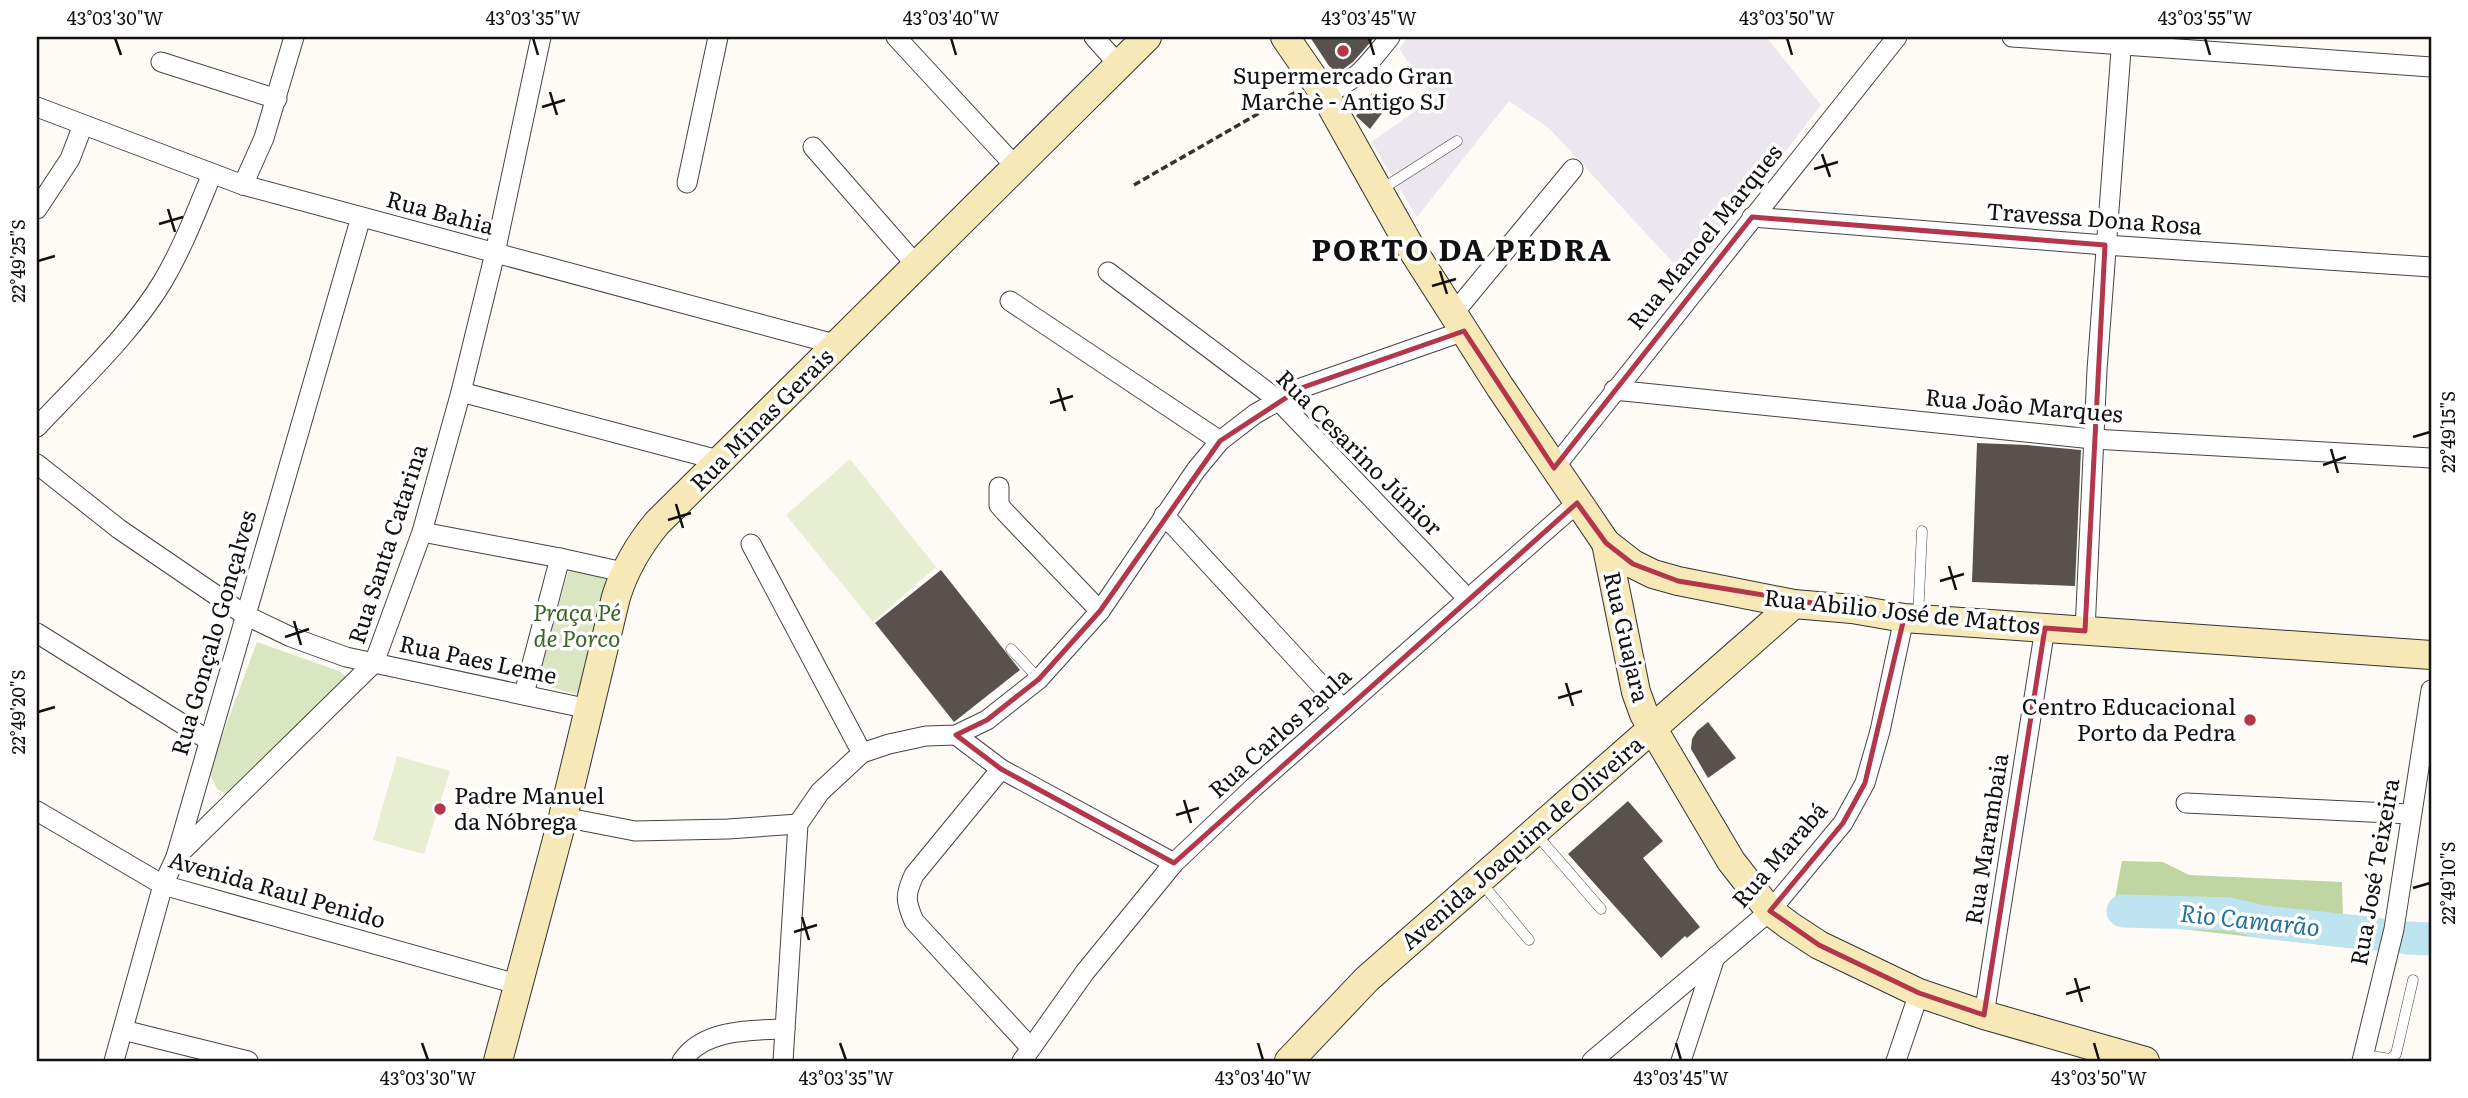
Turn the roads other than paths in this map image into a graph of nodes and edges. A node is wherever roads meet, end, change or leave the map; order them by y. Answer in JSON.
{"nodes":[{"id":1,"x":294,"y":37,"type":"edge"},
{"id":2,"x":541,"y":37,"type":"edge"},
{"id":3,"x":718,"y":37,"type":"edge"},
{"id":4,"x":896,"y":37,"type":"edge"},
{"id":5,"x":1094,"y":37,"type":"edge"},
{"id":6,"x":1147,"y":37,"type":"edge"},
{"id":7,"x":1285,"y":37,"type":"edge"},
{"id":8,"x":1390,"y":37,"type":"edge"},
{"id":9,"x":2012,"y":37,"type":"edge"},
{"id":10,"x":1894,"y":38,"type":"edge"},
{"id":11,"x":2122,"y":41,"type":"edge"},
{"id":12,"x":161,"y":62,"type":"dead end"},
{"id":13,"x":1119,"y":65,"type":"junction"},
{"id":14,"x":2431,"y":67,"type":"edge"},
{"id":15,"x":1321,"y":88,"type":"junction"},
{"id":16,"x":277,"y":99,"type":"junction"},
{"id":17,"x":37,"y":107,"type":"edge"},
{"id":18,"x":83,"y":125,"type":"junction"},
{"id":19,"x":1457,"y":141,"type":"dead end"},
{"id":20,"x":813,"y":147,"type":"dead end"},
{"id":21,"x":1016,"y":167,"type":"junction"},
{"id":22,"x":1573,"y":169,"type":"dead end"},
{"id":23,"x":212,"y":174,"type":"junction"},
{"id":24,"x":687,"y":183,"type":"dead end"},
{"id":25,"x":243,"y":186,"type":"junction"},
{"id":26,"x":1379,"y":191,"type":"junction"},
{"id":27,"x":37,"y":209,"type":"edge"},
{"id":28,"x":361,"y":217,"type":"junction"},
{"id":29,"x":1752,"y":217,"type":"junction"},
{"id":30,"x":2105,"y":245,"type":"junction"},
{"id":31,"x":495,"y":253,"type":"junction"},
{"id":32,"x":917,"y":266,"type":"junction"},
{"id":33,"x":2431,"y":267,"type":"edge"},
{"id":34,"x":1108,"y":272,"type":"dead end"},
{"id":35,"x":1010,"y":301,"type":"dead end"},
{"id":36,"x":1459,"y":323,"type":"junction"},
{"id":37,"x":838,"y":345,"type":"junction"},
{"id":38,"x":1614,"y":390,"type":"junction"},
{"id":39,"x":461,"y":392,"type":"junction"},
{"id":40,"x":1278,"y":400,"type":"junction"},
{"id":41,"x":37,"y":427,"type":"edge"},
{"id":42,"x":2093,"y":439,"type":"junction"},
{"id":43,"x":1220,"y":441,"type":"junction"},
{"id":44,"x":2431,"y":458,"type":"edge"},
{"id":45,"x":722,"y":461,"type":"junction"},
{"id":46,"x":37,"y":464,"type":"edge"},
{"id":47,"x":1553,"y":468,"type":"junction"},
{"id":48,"x":999,"y":487,"type":"dead end"},
{"id":49,"x":1577,"y":503,"type":"junction"},
{"id":50,"x":1164,"y":515,"type":"junction"},
{"id":51,"x":1922,"y":531,"type":"dead end"},
{"id":52,"x":422,"y":532,"type":"junction"},
{"id":53,"x":1606,"y":543,"type":"junction"},
{"id":54,"x":751,"y":544,"type":"dead end"},
{"id":55,"x":560,"y":558,"type":"junction"},
{"id":56,"x":623,"y":572,"type":"junction"},
{"id":57,"x":1468,"y":599,"type":"junction"},
{"id":58,"x":1794,"y":604,"type":"junction"},
{"id":59,"x":1100,"y":611,"type":"junction"},
{"id":60,"x":245,"y":615,"type":"junction"},
{"id":61,"x":1911,"y":618,"type":"junction"},
{"id":62,"x":2045,"y":628,"type":"junction"},
{"id":63,"x":2085,"y":631,"type":"junction"},
{"id":64,"x":37,"y":633,"type":"edge"},
{"id":65,"x":1012,"y":649,"type":"dead end"},
{"id":66,"x":2431,"y":655,"type":"edge"},
{"id":67,"x":374,"y":663,"type":"junction"},
{"id":68,"x":1040,"y":679,"type":"junction"},
{"id":69,"x":2431,"y":690,"type":"edge"},
{"id":70,"x":524,"y":694,"type":"junction"},
{"id":71,"x":589,"y":709,"type":"junction"},
{"id":72,"x":1343,"y":709,"type":"junction"},
{"id":73,"x":1651,"y":729,"type":"junction"},
{"id":74,"x":956,"y":735,"type":"junction"},
{"id":75,"x":208,"y":740,"type":"junction"},
{"id":76,"x":862,"y":753,"type":"junction"},
{"id":77,"x":1001,"y":769,"type":"junction"},
{"id":78,"x":2186,"y":803,"type":"dead end"},
{"id":79,"x":37,"y":811,"type":"edge"},
{"id":80,"x":2410,"y":814,"type":"junction"},
{"id":81,"x":563,"y":817,"type":"junction"},
{"id":82,"x":798,"y":824,"type":"junction"},
{"id":83,"x":1534,"y":831,"type":"junction"},
{"id":84,"x":176,"y":857,"type":"junction"},
{"id":85,"x":1174,"y":863,"type":"junction"},
{"id":86,"x":1480,"y":880,"type":"junction"},
{"id":87,"x":163,"y":885,"type":"junction"},
{"id":88,"x":1601,"y":909,"type":"dead end"},
{"id":89,"x":1770,"y":911,"type":"junction"},
{"id":90,"x":1529,"y":940,"type":"dead end"},
{"id":91,"x":1715,"y":957,"type":"junction"},
{"id":92,"x":2413,"y":980,"type":"dead end"},
{"id":93,"x":517,"y":984,"type":"junction"},
{"id":94,"x":1919,"y":993,"type":"junction"},
{"id":95,"x":1984,"y":1015,"type":"junction"},
{"id":96,"x":123,"y":1030,"type":"junction"},
{"id":97,"x":785,"y":1030,"type":"junction"},
{"id":98,"x":1027,"y":1055,"type":"edge"},
{"id":99,"x":2363,"y":1058,"type":"edge"},
{"id":100,"x":114,"y":1061,"type":"edge"},
{"id":101,"x":248,"y":1061,"type":"edge"},
{"id":102,"x":498,"y":1061,"type":"edge"},
{"id":103,"x":682,"y":1061,"type":"edge"},
{"id":104,"x":783,"y":1061,"type":"edge"},
{"id":105,"x":1289,"y":1061,"type":"edge"},
{"id":106,"x":1592,"y":1061,"type":"edge"},
{"id":107,"x":1681,"y":1061,"type":"edge"},
{"id":108,"x":1896,"y":1061,"type":"edge"},
{"id":109,"x":2146,"y":1061,"type":"edge"}],
"edges":[{"from":1,"to":16,"type":"street"},
{"from":2,"to":31,"type":"street","name":"Rua Santa Catarina"},
{"from":3,"to":24,"type":"street"},
{"from":4,"to":21,"type":"street"},
{"from":5,"to":13,"type":"street"},
{"from":6,"to":13,"type":"main road","name":"Rua Minas Gerais"},
{"from":7,"to":15,"type":"main road","name":"Rua Abilio José de Mattos"},
{"from":8,"to":15,"type":"street"},
{"from":9,"to":11,"type":"street"},
{"from":10,"to":29,"type":"street","name":"Rua Manoel Marques"},
{"from":11,"to":14,"type":"street"},
{"from":11,"to":30,"type":"street"},
{"from":12,"to":16,"type":"street"},
{"from":13,"to":21,"type":"main road","name":"Rua Minas Gerais"},
{"from":15,"to":26,"type":"main road","name":"Rua Abilio José de Mattos"},
{"from":16,"to":25,"type":"street"},
{"from":17,"to":18,"type":"street","name":"Rua Bahia"},
{"from":18,"to":23,"type":"street","name":"Rua Bahia"},
{"from":18,"to":27,"type":"street"},
{"from":19,"to":26,"type":"lane"},
{"from":20,"to":32,"type":"street"},
{"from":21,"to":32,"type":"main road","name":"Rua Minas Gerais"},
{"from":22,"to":36,"type":"street"},
{"from":23,"to":25,"type":"street","name":"Rua Bahia"},
{"from":23,"to":41,"type":"street"},
{"from":25,"to":28,"type":"street","name":"Rua Bahia"},
{"from":26,"to":36,"type":"main road","name":"Rua Abilio José de Mattos"},
{"from":28,"to":31,"type":"street","name":"Rua Bahia"},
{"from":28,"to":60,"type":"street","name":"Rua Gonçalo Gonçalves"},
{"from":29,"to":30,"type":"street","name":"Travessa Dona Rosa"},
{"from":29,"to":38,"type":"street","name":"Rua Manoel Marques"},
{"from":30,"to":33,"type":"street","name":"Travessa Dona Rosa"},
{"from":30,"to":42,"type":"street"},
{"from":31,"to":37,"type":"street","name":"Rua Bahia"},
{"from":31,"to":39,"type":"street","name":"Rua Santa Catarina"},
{"from":32,"to":37,"type":"main road","name":"Rua Minas Gerais"},
{"from":34,"to":40,"type":"street","name":"Rua Cesarino Júnior"},
{"from":35,"to":43,"type":"street"},
{"from":36,"to":40,"type":"street"},
{"from":36,"to":47,"type":"main road","name":"Rua Abilio José de Mattos"},
{"from":37,"to":45,"type":"main road","name":"Rua Minas Gerais"},
{"from":38,"to":42,"type":"street","name":"Rua João Marques"},
{"from":38,"to":47,"type":"street","name":"Rua Manoel Marques"},
{"from":39,"to":45,"type":"street"},
{"from":39,"to":52,"type":"street","name":"Rua Santa Catarina"},
{"from":40,"to":43,"type":"street"},
{"from":40,"to":57,"type":"street","name":"Rua Cesarino Júnior"},
{"from":42,"to":44,"type":"street","name":"Rua João Marques"},
{"from":42,"to":63,"type":"street"},
{"from":43,"to":50,"type":"street"},
{"from":45,"to":56,"type":"main road","name":"Rua Minas Gerais"},
{"from":46,"to":60,"type":"street","name":"Rua Paes Leme"},
{"from":47,"to":49,"type":"main road","name":"Rua Abilio José de Mattos"},
{"from":48,"to":59,"type":"street"},
{"from":49,"to":53,"type":"main road","name":"Rua Abilio José de Mattos"},
{"from":49,"to":57,"type":"street","name":"Rua Carlos Paula"},
{"from":50,"to":59,"type":"street"},
{"from":50,"to":72,"type":"street"},
{"from":51,"to":61,"type":"lane"},
{"from":52,"to":55,"type":"street"},
{"from":52,"to":67,"type":"street","name":"Rua Santa Catarina"},
{"from":53,"to":58,"type":"main road","name":"Rua Abilio José de Mattos"},
{"from":53,"to":73,"type":"main road","name":"Rua Guajara"},
{"from":54,"to":76,"type":"street"},
{"from":55,"to":56,"type":"street"},
{"from":55,"to":70,"type":"street"},
{"from":56,"to":71,"type":"main road","name":"Rua Minas Gerais"},
{"from":57,"to":72,"type":"street","name":"Rua Carlos Paula"},
{"from":58,"to":61,"type":"main road","name":"Rua Abilio José de Mattos"},
{"from":58,"to":73,"type":"main road","name":"Avenida Joaquim de Oliveira"},
{"from":59,"to":68,"type":"street"},
{"from":60,"to":67,"type":"street","name":"Rua Paes Leme"},
{"from":60,"to":75,"type":"street","name":"Rua Gonçalo Gonçalves"},
{"from":61,"to":62,"type":"main road","name":"Rua Abilio José de Mattos"},
{"from":61,"to":89,"type":"street","name":"Rua Marabá"},
{"from":62,"to":63,"type":"main road","name":"Rua Abilio José de Mattos"},
{"from":62,"to":95,"type":"street","name":"Rua Marambaia"},
{"from":63,"to":66,"type":"main road","name":"Rua Abilio José de Mattos"},
{"from":64,"to":75,"type":"street"},
{"from":65,"to":68,"type":"lane"},
{"from":67,"to":70,"type":"street","name":"Rua Paes Leme"},
{"from":67,"to":84,"type":"street","name":"Rua Santa Catarina"},
{"from":68,"to":74,"type":"street"},
{"from":69,"to":80,"type":"street","name":"Rua José Teixeira"},
{"from":70,"to":71,"type":"street","name":"Rua Paes Leme"},
{"from":71,"to":81,"type":"main road","name":"Rua Minas Gerais"},
{"from":72,"to":85,"type":"street","name":"Rua Carlos Paula"},
{"from":73,"to":83,"type":"main road","name":"Avenida Joaquim de Oliveira"},
{"from":73,"to":89,"type":"main road","name":"Rua Guajara"},
{"from":74,"to":76,"type":"street"},
{"from":74,"to":77,"type":"street"},
{"from":75,"to":84,"type":"street","name":"Rua Gonçalo Gonçalves"},
{"from":76,"to":82,"type":"street"},
{"from":77,"to":85,"type":"street"},
{"from":77,"to":98,"type":"street"},
{"from":78,"to":80,"type":"street"},
{"from":79,"to":87,"type":"street","name":"Avenida Raul Penido"},
{"from":80,"to":99,"type":"street","name":"Rua José Teixeira"},
{"from":81,"to":82,"type":"street"},
{"from":81,"to":93,"type":"main road","name":"Rua Minas Gerais"},
{"from":82,"to":97,"type":"street"},
{"from":83,"to":86,"type":"main road","name":"Avenida Joaquim de Oliveira"},
{"from":83,"to":88,"type":"lane"},
{"from":84,"to":87,"type":"street","name":"Rua Gonçalo Gonçalves"},
{"from":85,"to":98,"type":"street","name":"Rua Carlos Paula"},
{"from":86,"to":90,"type":"lane"},
{"from":86,"to":105,"type":"main road","name":"Avenida Joaquim de Oliveira"},
{"from":87,"to":93,"type":"street","name":"Avenida Raul Penido"},
{"from":87,"to":96,"type":"street","name":"Rua Gonçalo Gonçalves"},
{"from":89,"to":91,"type":"street","name":"Rua Marabá"},
{"from":89,"to":94,"type":"main road","name":"Rua Guajara"},
{"from":91,"to":106,"type":"street","name":"Rua Marabá"},
{"from":91,"to":107,"type":"street"},
{"from":92,"to":99,"type":"lane"},
{"from":93,"to":102,"type":"main road","name":"Rua Minas Gerais"},
{"from":94,"to":95,"type":"main road","name":"Rua Guajara"},
{"from":94,"to":108,"type":"street"},
{"from":95,"to":109,"type":"main road","name":"Rua Guajara"},
{"from":96,"to":100,"type":"street","name":"Rua Gonçalo Gonçalves"},
{"from":96,"to":101,"type":"street"},
{"from":97,"to":103,"type":"street"},
{"from":97,"to":104,"type":"street"}]}
